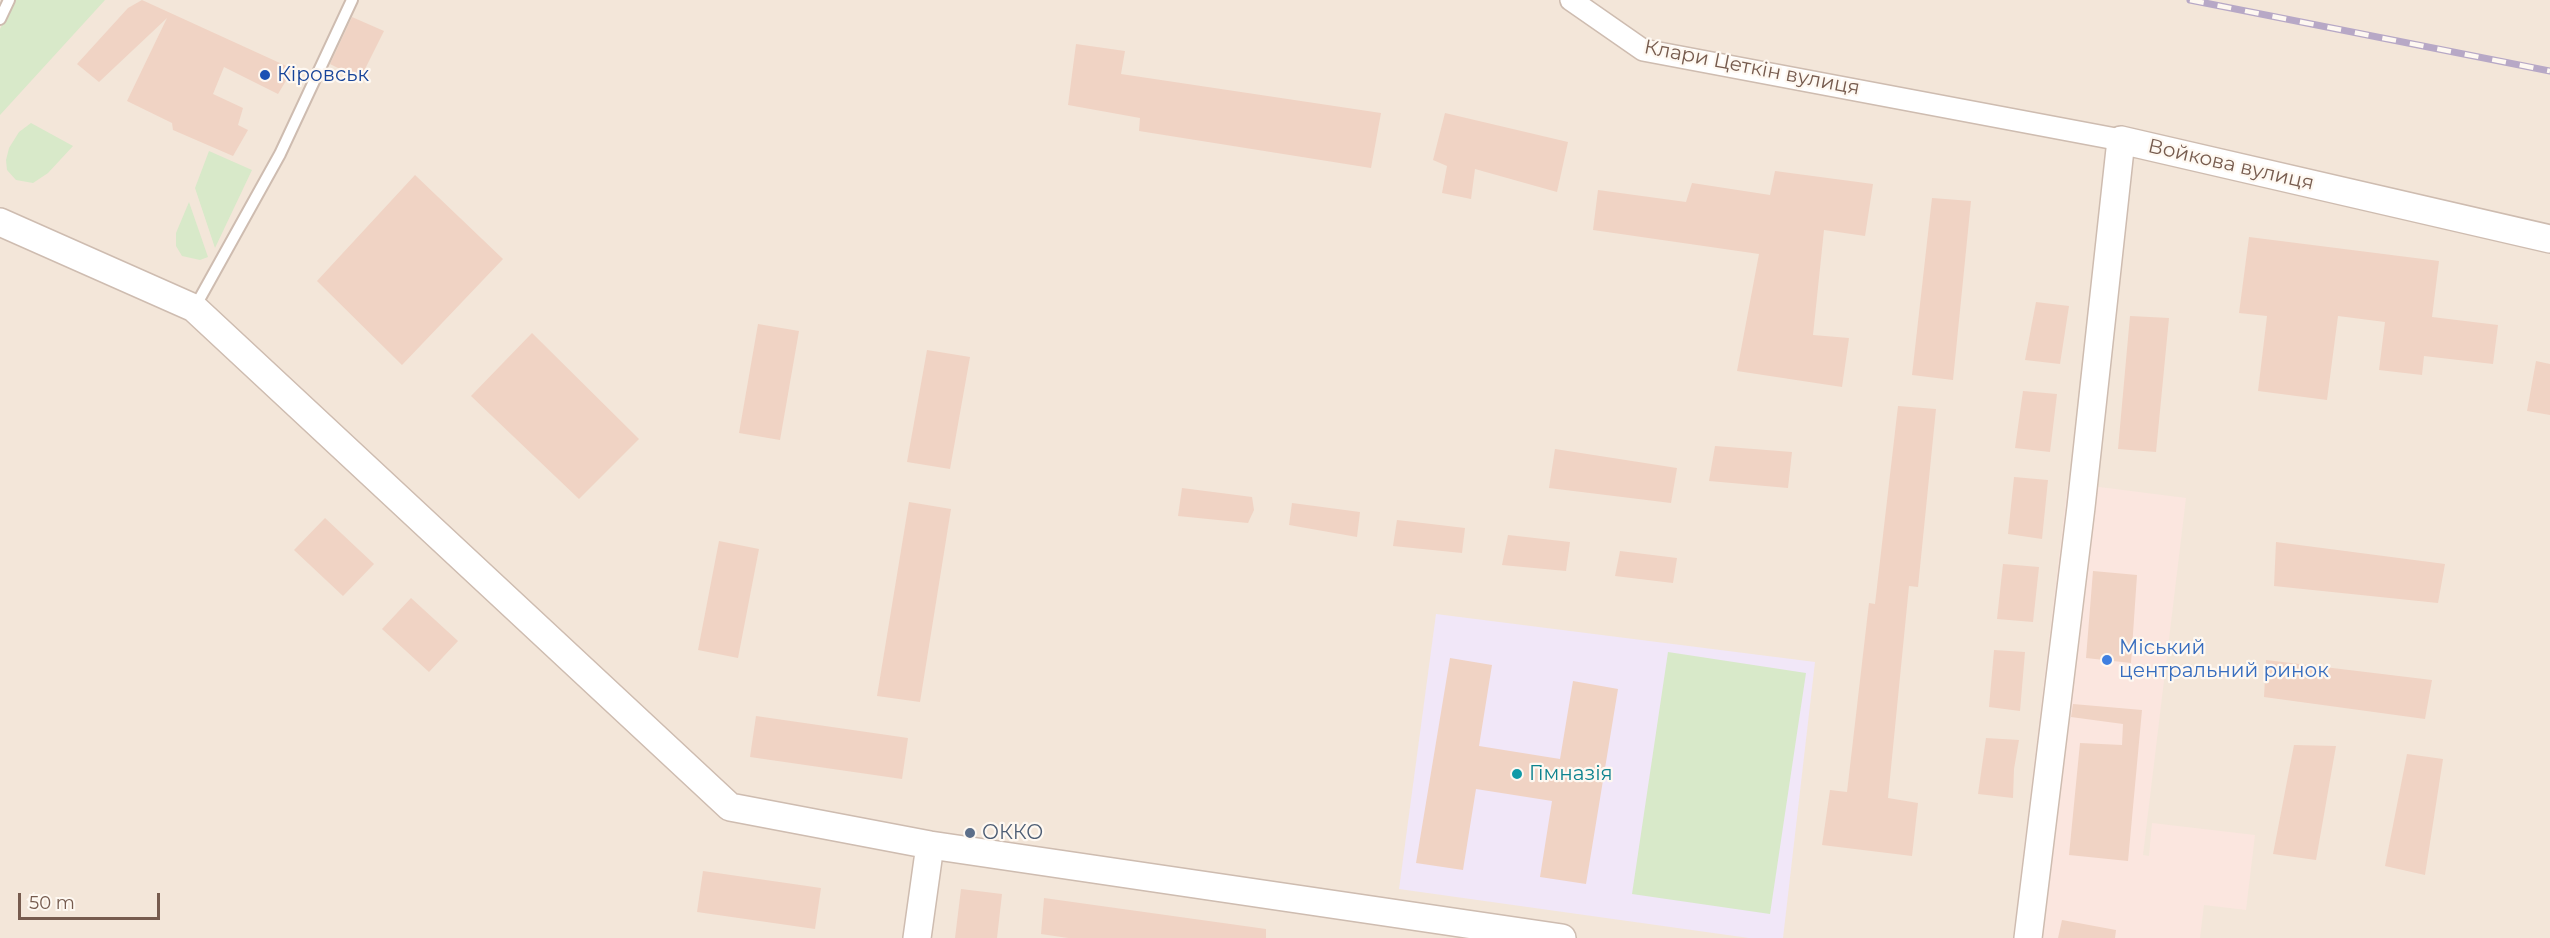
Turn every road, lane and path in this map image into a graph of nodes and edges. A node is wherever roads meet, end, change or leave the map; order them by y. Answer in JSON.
{"nodes":[{"id":1,"x":9,"y":0,"type":"edge"},
{"id":2,"x":352,"y":0,"type":"edge"},
{"id":3,"x":1571,"y":0,"type":"edge"},
{"id":4,"x":0,"y":19,"type":"edge"},
{"id":5,"x":1911,"y":99,"type":"joint"},
{"id":6,"x":2121,"y":140,"type":"junction"},
{"id":7,"x":0,"y":222,"type":"edge"},
{"id":8,"x":2550,"y":239,"type":"edge"},
{"id":9,"x":194,"y":308,"type":"junction"},
{"id":10,"x":930,"y":845,"type":"junction"},
{"id":11,"x":917,"y":938,"type":"edge"},
{"id":12,"x":1562,"y":938,"type":"edge"},
{"id":13,"x":2028,"y":938,"type":"edge"}],
"edges":[{"from":1,"to":4,"type":"lane"},
{"from":2,"to":9,"type":"lane"},
{"from":3,"to":5,"type":"street","name":"Клари Цеткін вулиця"},
{"from":5,"to":6,"type":"street","name":"Войкова вулиця"},
{"from":6,"to":8,"type":"street","name":"Войкова вулиця"},
{"from":6,"to":13,"type":"street"},
{"from":7,"to":9,"type":"street"},
{"from":9,"to":10,"type":"street"},
{"from":10,"to":11,"type":"street"},
{"from":10,"to":12,"type":"street"}]}
